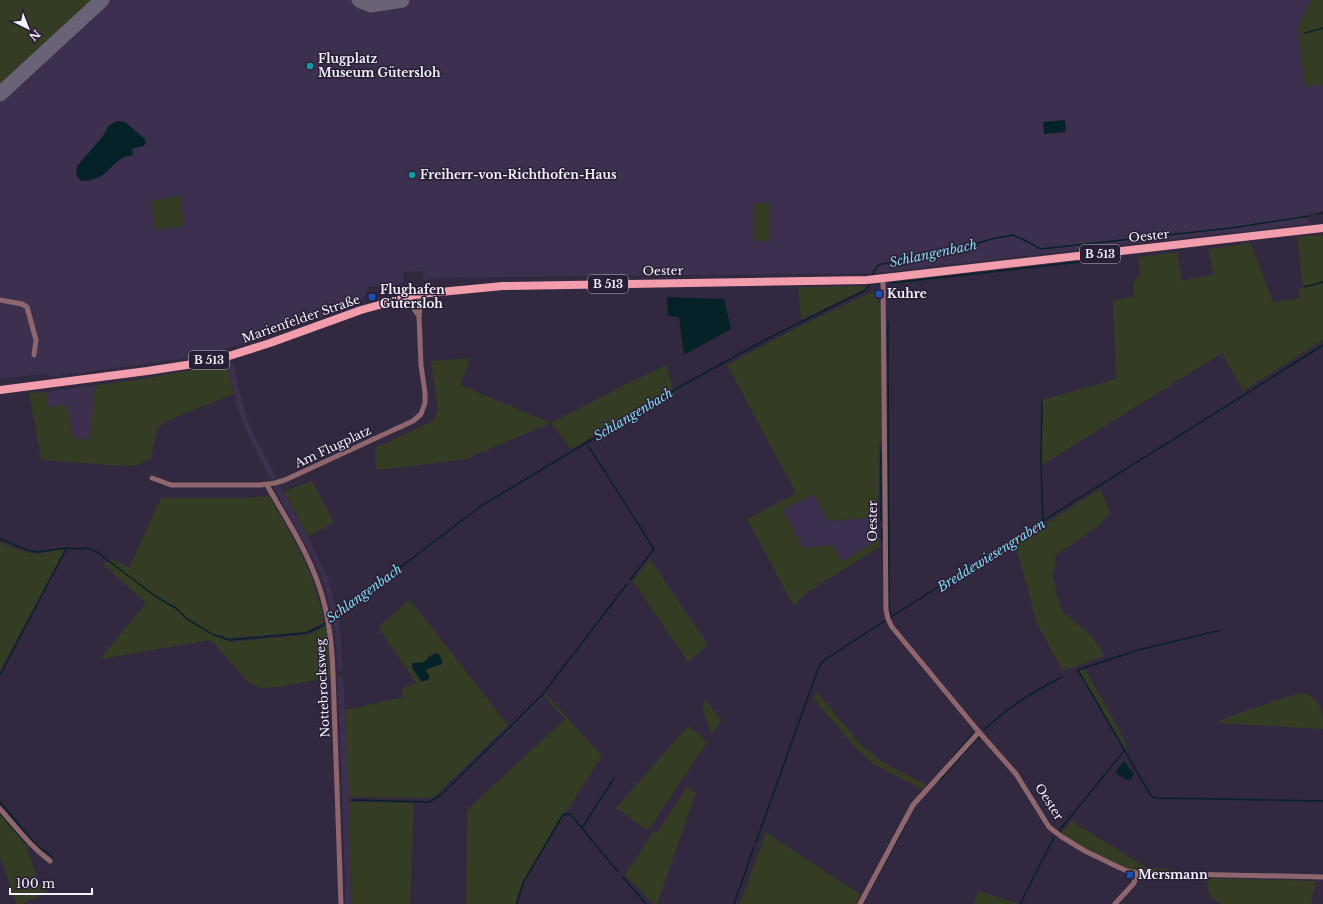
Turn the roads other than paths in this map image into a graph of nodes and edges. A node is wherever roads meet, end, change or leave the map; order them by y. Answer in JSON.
{"nodes":[{"id":1,"x":1323,"y":228,"type":"edge"},
{"id":2,"x":880,"y":278,"type":"junction"},
{"id":3,"x":419,"y":294,"type":"junction"},
{"id":4,"x":410,"y":296,"type":"junction"},
{"id":5,"x":0,"y":300,"type":"edge"},
{"id":6,"x":419,"y":316,"type":"junction"},
{"id":7,"x":34,"y":355,"type":"dead end"},
{"id":8,"x":0,"y":390,"type":"edge"},
{"id":9,"x":152,"y":478,"type":"dead end"},
{"id":10,"x":267,"y":484,"type":"junction"},
{"id":11,"x":979,"y":732,"type":"junction"},
{"id":12,"x":0,"y":808,"type":"edge"},
{"id":13,"x":50,"y":861,"type":"dead end"},
{"id":14,"x":1137,"y":873,"type":"junction"},
{"id":15,"x":1323,"y":877,"type":"edge"},
{"id":16,"x":341,"y":904,"type":"edge"},
{"id":17,"x":860,"y":904,"type":"edge"},
{"id":18,"x":1115,"y":904,"type":"edge"}],
"edges":[{"from":1,"to":2,"type":"main road","name":"Oester","number":"B 513"},
{"from":2,"to":3,"type":"main road","name":"Oester","number":"B 513"},
{"from":2,"to":11,"type":"street","name":"Oester"},
{"from":3,"to":4,"type":"main road","name":"Marienfelder Straße","number":"B 513"},
{"from":3,"to":6,"type":"street","name":"Am Flugplatz"},
{"from":4,"to":6,"type":"street","name":"Am Flugplatz"},
{"from":4,"to":8,"type":"main road","name":"Marienfelder Straße","number":"B 513"},
{"from":5,"to":7,"type":"street"},
{"from":6,"to":10,"type":"street","name":"Am Flugplatz"},
{"from":9,"to":10,"type":"street","name":"Am Flugplatz"},
{"from":10,"to":16,"type":"street","name":"Nottebrocksweg"},
{"from":11,"to":14,"type":"street","name":"Oester"},
{"from":11,"to":17,"type":"street"},
{"from":12,"to":13,"type":"street"},
{"from":14,"to":15,"type":"street","name":"Oester"},
{"from":14,"to":18,"type":"street"}]}
